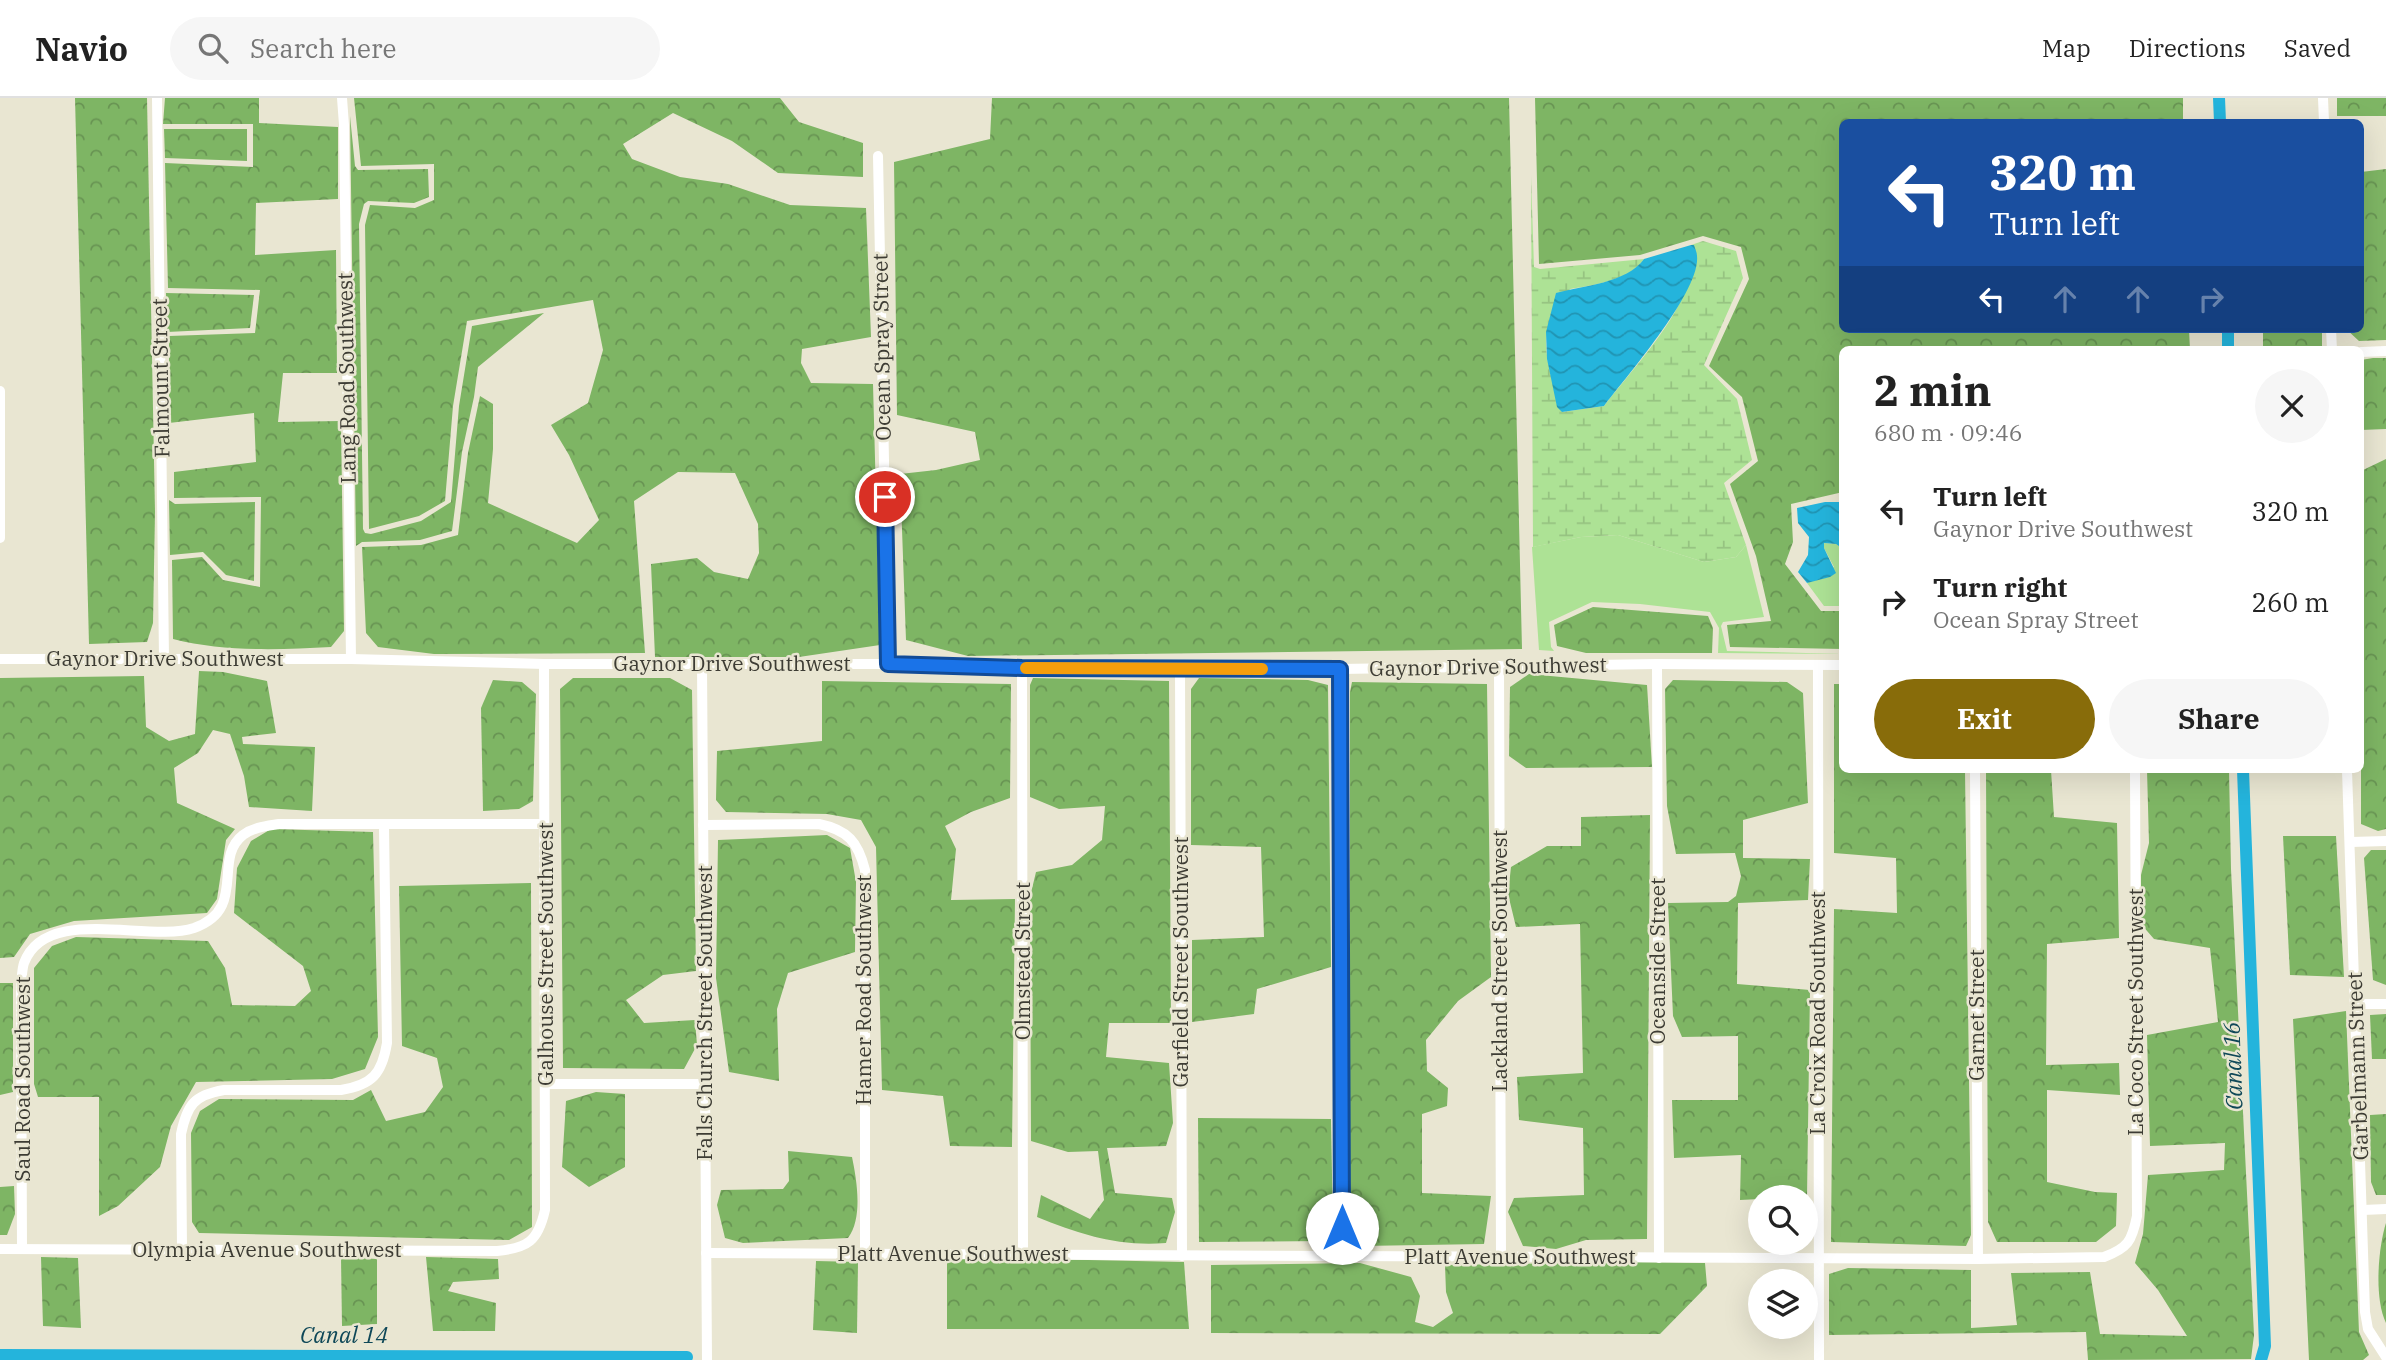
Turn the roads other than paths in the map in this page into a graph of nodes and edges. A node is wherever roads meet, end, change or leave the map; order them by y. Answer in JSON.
{"nodes":[{"id":1,"x":157,"y":98,"type":"edge"},
{"id":2,"x":342,"y":98,"type":"edge"},
{"id":3,"x":2323,"y":98,"type":"edge"},
{"id":4,"x":2324,"y":119,"type":"edge"},
{"id":5,"x":878,"y":156,"type":"dead end"},
{"id":6,"x":2386,"y":351,"type":"edge"},
{"id":7,"x":2364,"y":352,"type":"edge"},
{"id":8,"x":0,"y":391,"type":"edge"},
{"id":9,"x":0,"y":538,"type":"edge"},
{"id":10,"x":164,"y":657,"type":"junction"},
{"id":11,"x":0,"y":659,"type":"edge"},
{"id":12,"x":351,"y":659,"type":"junction"},
{"id":13,"x":544,"y":664,"type":"junction"},
{"id":14,"x":888,"y":664,"type":"junction"},
{"id":15,"x":1657,"y":664,"type":"junction"},
{"id":16,"x":702,"y":665,"type":"junction"},
{"id":17,"x":1818,"y":665,"type":"junction"},
{"id":18,"x":1839,"y":665,"type":"edge"},
{"id":19,"x":1499,"y":666,"type":"junction"},
{"id":20,"x":1022,"y":668,"type":"junction"},
{"id":21,"x":1180,"y":668,"type":"junction"},
{"id":22,"x":1340,"y":669,"type":"junction"},
{"id":23,"x":1975,"y":773,"type":"edge"},
{"id":24,"x":2135,"y":773,"type":"edge"},
{"id":25,"x":2347,"y":773,"type":"edge"},
{"id":26,"x":545,"y":824,"type":"junction"},
{"id":27,"x":384,"y":825,"type":"junction"},
{"id":28,"x":703,"y":825,"type":"junction"},
{"id":29,"x":2386,"y":841,"type":"edge"},
{"id":30,"x":2351,"y":842,"type":"junction"},
{"id":31,"x":2356,"y":1004,"type":"junction"},
{"id":32,"x":2386,"y":1004,"type":"edge"},
{"id":33,"x":547,"y":1084,"type":"junction"},
{"id":34,"x":706,"y":1084,"type":"junction"},
{"id":35,"x":2386,"y":1209,"type":"edge"},
{"id":36,"x":2362,"y":1210,"type":"junction"},
{"id":37,"x":532,"y":1241,"type":"joint"},
{"id":38,"x":0,"y":1249,"type":"edge"},
{"id":39,"x":22,"y":1249,"type":"junction"},
{"id":40,"x":182,"y":1249,"type":"junction"},
{"id":41,"x":2121,"y":1250,"type":"joint"},
{"id":42,"x":706,"y":1253,"type":"junction"},
{"id":43,"x":865,"y":1254,"type":"junction"},
{"id":44,"x":1023,"y":1254,"type":"junction"},
{"id":45,"x":1182,"y":1256,"type":"junction"},
{"id":46,"x":1342,"y":1256,"type":"junction"},
{"id":47,"x":1501,"y":1257,"type":"junction"},
{"id":48,"x":1659,"y":1258,"type":"junction"},
{"id":49,"x":1818,"y":1258,"type":"junction"},
{"id":50,"x":1978,"y":1259,"type":"junction"},
{"id":51,"x":2386,"y":1357,"type":"edge"},
{"id":52,"x":707,"y":1360,"type":"edge"},
{"id":53,"x":1819,"y":1360,"type":"edge"}],
"edges":[{"from":1,"to":10,"type":"street","name":"Falmount Street"},
{"from":2,"to":12,"type":"street","name":"Lang Road Southwest"},
{"from":3,"to":4,"type":"street"},
{"from":5,"to":14,"type":"street","name":"Ocean Spray Street"},
{"from":6,"to":7,"type":"street"},
{"from":8,"to":9,"type":"street"},
{"from":10,"to":11,"type":"street","name":"Gaynor Drive Southwest"},
{"from":10,"to":12,"type":"street","name":"Gaynor Drive Southwest"},
{"from":12,"to":13,"type":"street","name":"Gaynor Drive Southwest"},
{"from":13,"to":16,"type":"street","name":"Gaynor Drive Southwest"},
{"from":13,"to":26,"type":"street","name":"Galhouse Street Southwest"},
{"from":14,"to":16,"type":"street","name":"Gaynor Drive Southwest"},
{"from":14,"to":20,"type":"street","name":"Gaynor Drive Southwest"},
{"from":15,"to":17,"type":"street","name":"Gaynor Drive Southwest"},
{"from":15,"to":19,"type":"street","name":"Gaynor Drive Southwest"},
{"from":15,"to":48,"type":"street","name":"Oceanside Street"},
{"from":16,"to":28,"type":"street","name":"Falls Church Street Southwest"},
{"from":17,"to":18,"type":"street","name":"Gaynor Drive Southwest"},
{"from":17,"to":49,"type":"street","name":"La Croix Road Southwest"},
{"from":19,"to":22,"type":"street","name":"Gaynor Drive Southwest"},
{"from":19,"to":47,"type":"street","name":"Lackland Street Southwest"},
{"from":20,"to":21,"type":"street","name":"Gaynor Drive Southwest"},
{"from":20,"to":44,"type":"street","name":"Olmstead Street"},
{"from":21,"to":22,"type":"street","name":"Gaynor Drive Southwest"},
{"from":21,"to":45,"type":"street","name":"Garfield Street Southwest"},
{"from":22,"to":46,"type":"street"},
{"from":23,"to":50,"type":"street","name":"Garnet Street"},
{"from":24,"to":41,"type":"street","name":"La Coco Street Southwest"},
{"from":25,"to":30,"type":"street","name":"Garbelmann Street"},
{"from":26,"to":27,"type":"street","name":"Saul Road Southwest"},
{"from":26,"to":33,"type":"street","name":"Galhouse Street Southwest"},
{"from":27,"to":39,"type":"street","name":"Saul Road Southwest"},
{"from":27,"to":40,"type":"street"},
{"from":28,"to":34,"type":"street","name":"Falls Church Street Southwest"},
{"from":28,"to":43,"type":"street","name":"Hamer Road Southwest"},
{"from":29,"to":30,"type":"street"},
{"from":30,"to":31,"type":"street","name":"Garbelmann Street"},
{"from":31,"to":32,"type":"street"},
{"from":31,"to":36,"type":"street","name":"Garbelmann Street"},
{"from":33,"to":34,"type":"street"},
{"from":33,"to":37,"type":"street","name":"Galhouse Street Southwest"},
{"from":34,"to":42,"type":"street","name":"Falls Church Street Southwest"},
{"from":35,"to":36,"type":"street"},
{"from":36,"to":51,"type":"street","name":"Garbelmann Street"},
{"from":37,"to":40,"type":"street","name":"Olympia Avenue Southwest"},
{"from":38,"to":39,"type":"street","name":"Olympia Avenue Southwest"},
{"from":39,"to":40,"type":"street","name":"Olympia Avenue Southwest"},
{"from":41,"to":50,"type":"street","name":"Platt Avenue Southwest"},
{"from":42,"to":43,"type":"street","name":"Platt Avenue Southwest"},
{"from":42,"to":52,"type":"street","name":"Falls Church Street Southwest"},
{"from":43,"to":44,"type":"street","name":"Platt Avenue Southwest"},
{"from":44,"to":45,"type":"street","name":"Platt Avenue Southwest"},
{"from":45,"to":46,"type":"street","name":"Platt Avenue Southwest"},
{"from":46,"to":47,"type":"street","name":"Platt Avenue Southwest"},
{"from":47,"to":48,"type":"street","name":"Platt Avenue Southwest"},
{"from":48,"to":49,"type":"street","name":"Platt Avenue Southwest"},
{"from":49,"to":50,"type":"street","name":"Platt Avenue Southwest"},
{"from":49,"to":53,"type":"street","name":"La Croix Road Southwest"}]}
